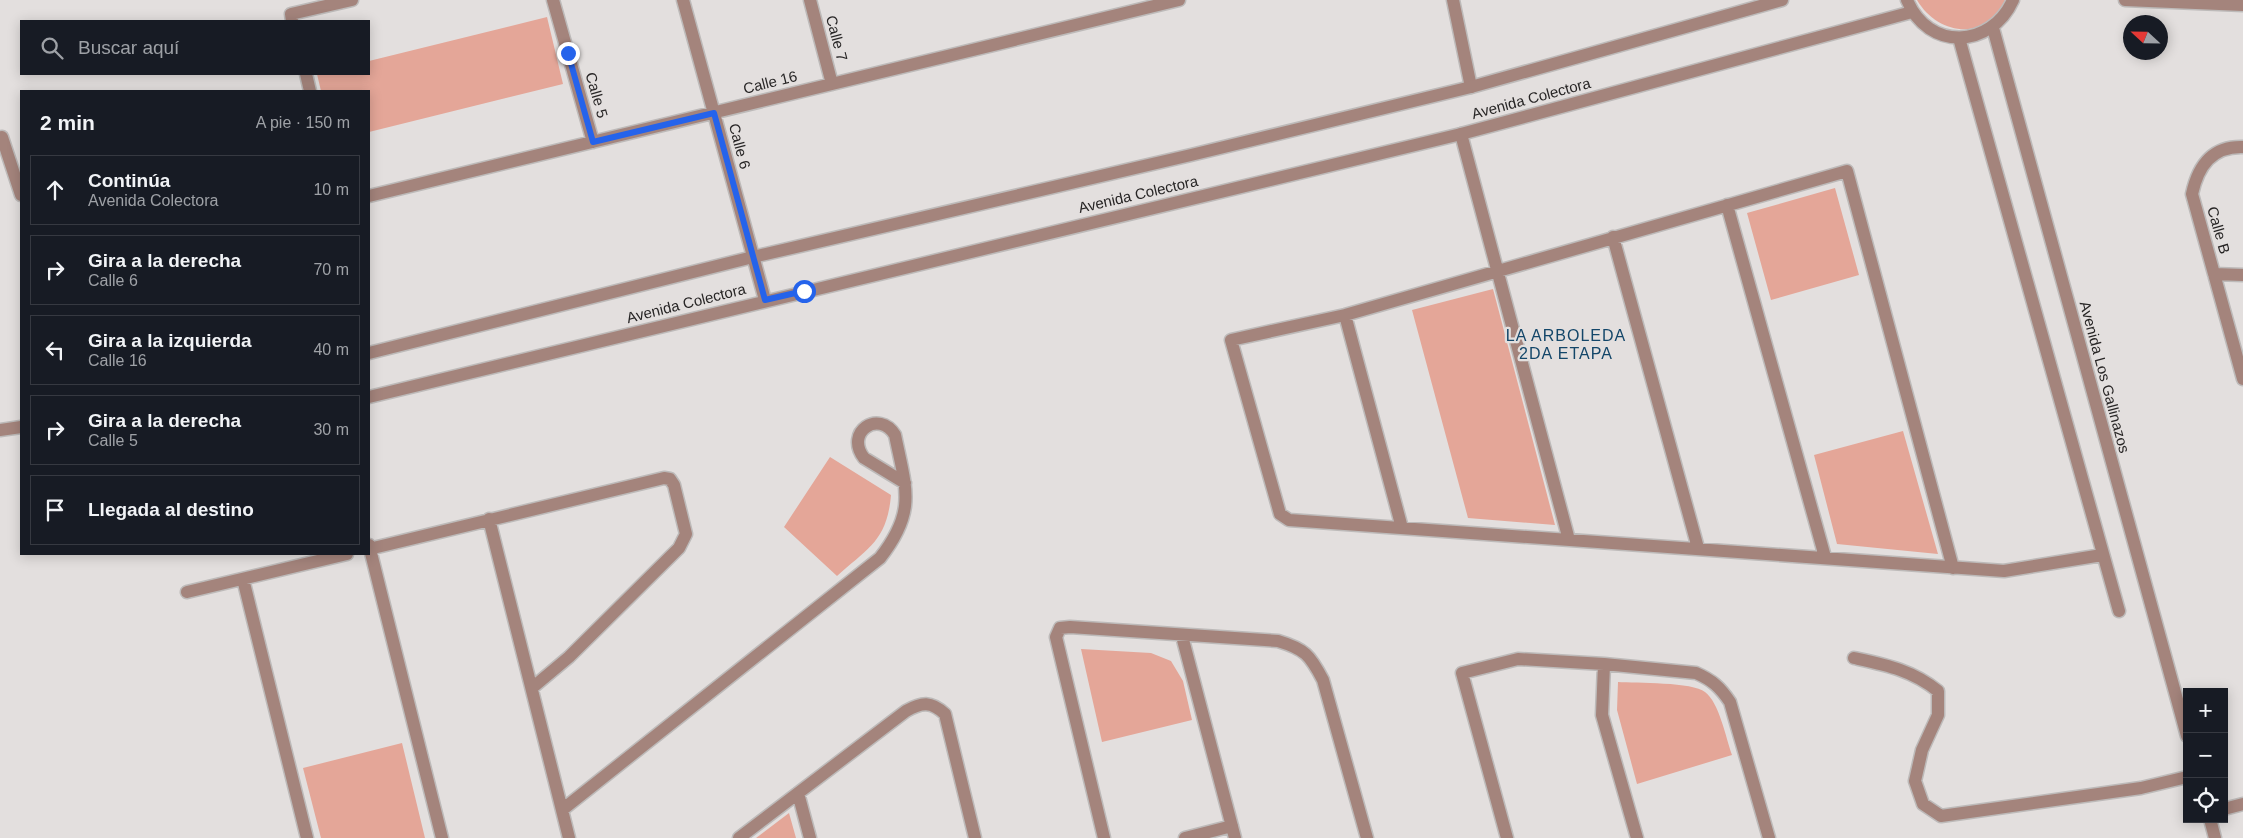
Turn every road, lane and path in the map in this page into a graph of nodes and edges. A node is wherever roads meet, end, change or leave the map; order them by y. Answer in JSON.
{"nodes":[{"id":1,"x":352,"y":0,"type":"edge"},
{"id":2,"x":553,"y":0,"type":"edge"},
{"id":3,"x":684,"y":0,"type":"edge"},
{"id":4,"x":810,"y":0,"type":"edge"},
{"id":5,"x":1179,"y":0,"type":"edge"},
{"id":6,"x":1453,"y":0,"type":"edge"},
{"id":7,"x":1782,"y":0,"type":"edge"},
{"id":8,"x":2013,"y":0,"type":"edge"},
{"id":9,"x":2126,"y":0,"type":"edge"},
{"id":10,"x":2243,"y":5,"type":"edge"},
{"id":11,"x":1910,"y":6,"type":"edge"},
{"id":12,"x":292,"y":18,"type":"edge"},
{"id":13,"x":1993,"y":28,"type":"junction"},
{"id":14,"x":1959,"y":38,"type":"junction"},
{"id":15,"x":306,"y":75,"type":"edge"},
{"id":16,"x":832,"y":84,"type":"junction"},
{"id":17,"x":1471,"y":86,"type":"junction"},
{"id":18,"x":310,"y":90,"type":"edge"},
{"id":19,"x":714,"y":113,"type":"junction"},
{"id":20,"x":1460,"y":134,"type":"junction"},
{"id":21,"x":2,"y":137,"type":"dead end"},
{"id":22,"x":593,"y":142,"type":"junction"},
{"id":23,"x":2243,"y":147,"type":"edge"},
{"id":24,"x":20,"y":192,"type":"edge"},
{"id":25,"x":370,"y":196,"type":"edge"},
{"id":26,"x":1727,"y":205,"type":"junction"},
{"id":27,"x":1613,"y":237,"type":"junction"},
{"id":28,"x":753,"y":257,"type":"junction"},
{"id":29,"x":1497,"y":270,"type":"junction"},
{"id":30,"x":2214,"y":274,"type":"junction"},
{"id":31,"x":2243,"y":275,"type":"edge"},
{"id":32,"x":765,"y":300,"type":"junction"},
{"id":33,"x":1345,"y":315,"type":"junction"},
{"id":34,"x":370,"y":353,"type":"edge"},
{"id":35,"x":2243,"y":379,"type":"edge"},
{"id":36,"x":370,"y":397,"type":"edge"},
{"id":37,"x":20,"y":427,"type":"edge"},
{"id":38,"x":0,"y":430,"type":"edge"},
{"id":39,"x":904,"y":483,"type":"junction"},
{"id":40,"x":490,"y":519,"type":"junction"},
{"id":41,"x":1402,"y":528,"type":"junction"},
{"id":42,"x":1569,"y":540,"type":"junction"},
{"id":43,"x":370,"y":547,"type":"edge"},
{"id":44,"x":1698,"y":548,"type":"junction"},
{"id":45,"x":370,"y":551,"type":"edge"},
{"id":46,"x":343,"y":555,"type":"edge"},
{"id":47,"x":2102,"y":555,"type":"junction"},
{"id":48,"x":1825,"y":558,"type":"junction"},
{"id":49,"x":1953,"y":568,"type":"junction"},
{"id":50,"x":243,"y":579,"type":"junction"},
{"id":51,"x":187,"y":592,"type":"dead end"},
{"id":52,"x":2119,"y":611,"type":"dead end"},
{"id":53,"x":1182,"y":636,"type":"junction"},
{"id":54,"x":1854,"y":658,"type":"dead end"},
{"id":55,"x":1604,"y":664,"type":"junction"},
{"id":56,"x":532,"y":688,"type":"junction"},
{"id":57,"x":2186,"y":733,"type":"edge"},
{"id":58,"x":2183,"y":778,"type":"edge"},
{"id":59,"x":798,"y":793,"type":"junction"},
{"id":60,"x":2243,"y":804,"type":"edge"},
{"id":61,"x":2228,"y":808,"type":"edge"},
{"id":62,"x":562,"y":810,"type":"junction"},
{"id":63,"x":2211,"y":823,"type":"edge"},
{"id":64,"x":1234,"y":832,"type":"edge"},
{"id":65,"x":307,"y":838,"type":"edge"},
{"id":66,"x":442,"y":838,"type":"edge"},
{"id":67,"x":569,"y":838,"type":"edge"},
{"id":68,"x":739,"y":838,"type":"edge"},
{"id":69,"x":810,"y":838,"type":"edge"},
{"id":70,"x":975,"y":838,"type":"edge"},
{"id":71,"x":1104,"y":838,"type":"edge"},
{"id":72,"x":1185,"y":838,"type":"edge"},
{"id":73,"x":1367,"y":838,"type":"edge"},
{"id":74,"x":1507,"y":838,"type":"edge"},
{"id":75,"x":1637,"y":838,"type":"edge"},
{"id":76,"x":1769,"y":838,"type":"edge"},
{"id":77,"x":2215,"y":838,"type":"edge"}],
"edges":[{"from":1,"to":12,"type":"street"},
{"from":2,"to":22,"type":"street","name":"Calle 5"},
{"from":3,"to":19,"type":"street","name":"Calle 6"},
{"from":4,"to":16,"type":"street","name":"Calle 7"},
{"from":5,"to":16,"type":"street","name":"Calle 16"},
{"from":6,"to":17,"type":"street"},
{"from":7,"to":17,"type":"street","name":"Avenida Colectora"},
{"from":8,"to":13,"type":"street"},
{"from":9,"to":10,"type":"street"},
{"from":11,"to":14,"type":"street"},
{"from":11,"to":20,"type":"street","name":"Avenida Colectora"},
{"from":13,"to":14,"type":"street"},
{"from":13,"to":57,"type":"street","name":"Avenida Los Gallinazos"},
{"from":14,"to":47,"type":"street"},
{"from":15,"to":18,"type":"street"},
{"from":16,"to":19,"type":"street","name":"Calle 16"},
{"from":17,"to":28,"type":"street","name":"Avenida Colectora"},
{"from":19,"to":22,"type":"street","name":"Calle 16"},
{"from":19,"to":28,"type":"street","name":"Calle 6"},
{"from":20,"to":29,"type":"street"},
{"from":20,"to":32,"type":"street","name":"Avenida Colectora"},
{"from":21,"to":24,"type":"street"},
{"from":22,"to":25,"type":"street","name":"Calle 16"},
{"from":23,"to":30,"type":"street","name":"Calle B"},
{"from":26,"to":27,"type":"street"},
{"from":26,"to":48,"type":"street"},
{"from":26,"to":49,"type":"street"},
{"from":27,"to":29,"type":"street"},
{"from":27,"to":44,"type":"street"},
{"from":28,"to":32,"type":"street","name":"Calle 6"},
{"from":28,"to":34,"type":"street","name":"Avenida Colectora"},
{"from":29,"to":33,"type":"street"},
{"from":29,"to":42,"type":"street"},
{"from":30,"to":31,"type":"street"},
{"from":30,"to":35,"type":"street","name":"Calle B"},
{"from":32,"to":36,"type":"street","name":"Avenida Colectora"},
{"from":33,"to":41,"type":"street"},
{"from":33,"to":41,"type":"street"},
{"from":37,"to":38,"type":"street"},
{"from":39,"to":39,"type":"street"},
{"from":39,"to":62,"type":"street"},
{"from":40,"to":43,"type":"street"},
{"from":40,"to":56,"type":"street"},
{"from":40,"to":56,"type":"street"},
{"from":41,"to":42,"type":"street"},
{"from":42,"to":44,"type":"street"},
{"from":44,"to":48,"type":"street"},
{"from":45,"to":66,"type":"street"},
{"from":46,"to":50,"type":"street"},
{"from":47,"to":49,"type":"street"},
{"from":47,"to":52,"type":"street"},
{"from":48,"to":49,"type":"street"},
{"from":50,"to":51,"type":"street"},
{"from":50,"to":65,"type":"street"},
{"from":53,"to":64,"type":"street"},
{"from":53,"to":71,"type":"street"},
{"from":53,"to":73,"type":"street"},
{"from":54,"to":58,"type":"street"},
{"from":55,"to":74,"type":"street"},
{"from":55,"to":75,"type":"street"},
{"from":55,"to":76,"type":"street"},
{"from":56,"to":62,"type":"street"},
{"from":59,"to":68,"type":"street"},
{"from":59,"to":69,"type":"street"},
{"from":59,"to":70,"type":"street"},
{"from":60,"to":61,"type":"street"},
{"from":62,"to":67,"type":"street"},
{"from":63,"to":77,"type":"street"},
{"from":64,"to":72,"type":"street"}]}
